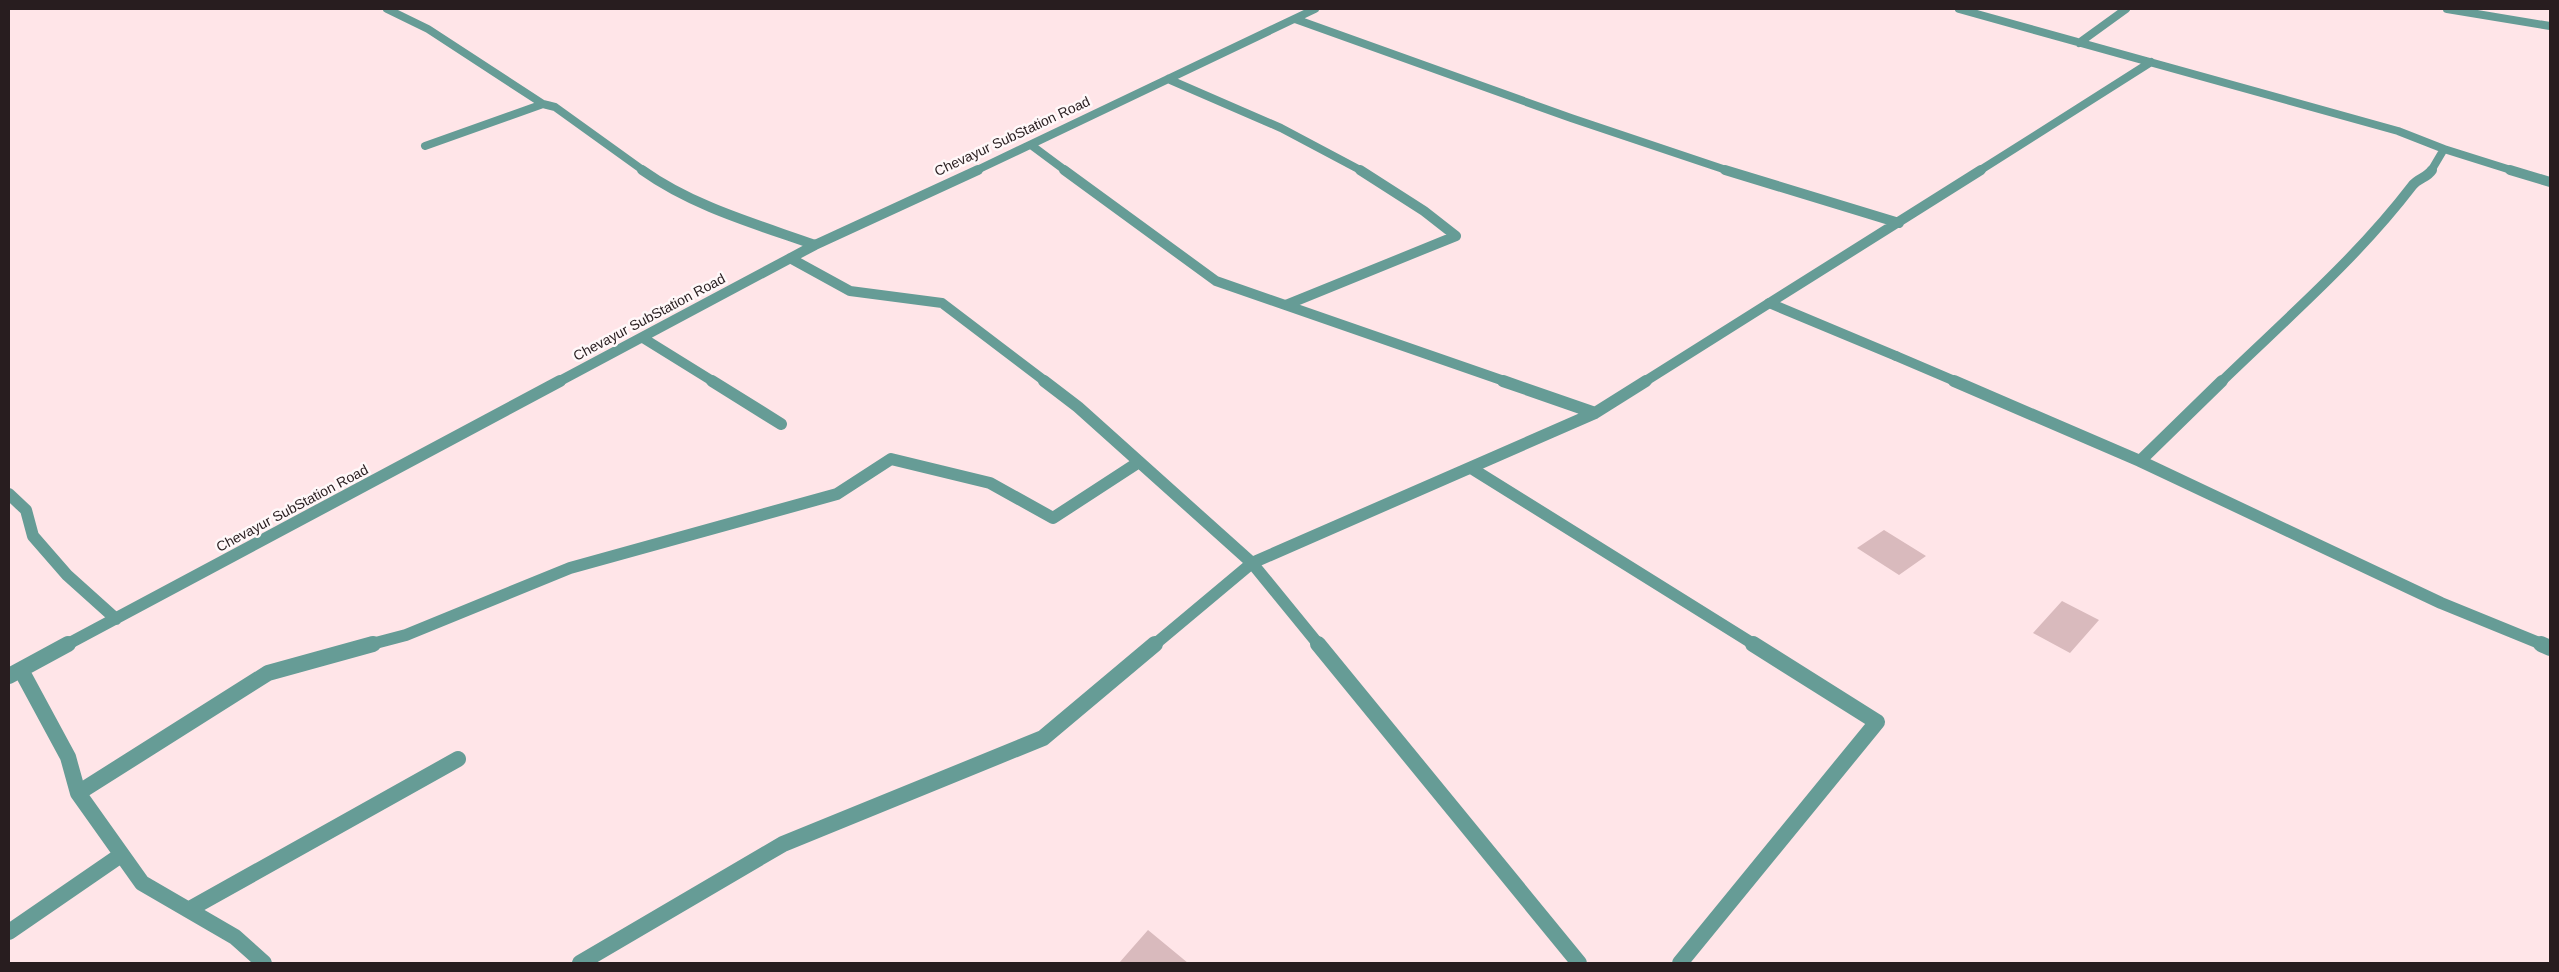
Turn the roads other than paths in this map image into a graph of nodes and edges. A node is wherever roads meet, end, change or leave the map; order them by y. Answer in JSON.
{"nodes":[{"id":1,"x":387,"y":9,"type":"edge"},
{"id":2,"x":1315,"y":9,"type":"edge"},
{"id":3,"x":1960,"y":9,"type":"edge"},
{"id":4,"x":2126,"y":9,"type":"edge"},
{"id":5,"x":2447,"y":9,"type":"edge"},
{"id":6,"x":1295,"y":19,"type":"junction"},
{"id":7,"x":2550,"y":26,"type":"edge"},
{"id":8,"x":2079,"y":43,"type":"junction"},
{"id":9,"x":2151,"y":62,"type":"junction"},
{"id":10,"x":1168,"y":79,"type":"junction"},
{"id":11,"x":543,"y":104,"type":"junction"},
{"id":12,"x":1031,"y":145,"type":"junction"},
{"id":13,"x":425,"y":146,"type":"dead end"},
{"id":14,"x":2444,"y":149,"type":"junction"},
{"id":15,"x":2550,"y":182,"type":"edge"},
{"id":16,"x":1899,"y":223,"type":"junction"},
{"id":17,"x":815,"y":245,"type":"junction"},
{"id":18,"x":790,"y":258,"type":"junction"},
{"id":19,"x":1769,"y":303,"type":"junction"},
{"id":20,"x":1286,"y":305,"type":"junction"},
{"id":21,"x":643,"y":338,"type":"junction"},
{"id":22,"x":1595,"y":414,"type":"junction"},
{"id":23,"x":781,"y":424,"type":"dead end"},
{"id":24,"x":2140,"y":461,"type":"junction"},
{"id":25,"x":1139,"y":462,"type":"junction"},
{"id":26,"x":1471,"y":468,"type":"junction"},
{"id":27,"x":9,"y":494,"type":"edge"},
{"id":28,"x":1252,"y":563,"type":"junction"},
{"id":29,"x":116,"y":619,"type":"junction"},
{"id":30,"x":2550,"y":648,"type":"edge"},
{"id":31,"x":15,"y":673,"type":"edge"},
{"id":32,"x":458,"y":758,"type":"dead end"},
{"id":33,"x":78,"y":793,"type":"junction"},
{"id":34,"x":121,"y":855,"type":"junction"},
{"id":35,"x":188,"y":910,"type":"junction"},
{"id":36,"x":9,"y":932,"type":"edge"},
{"id":37,"x":1573,"y":961,"type":"edge"},
{"id":38,"x":264,"y":963,"type":"edge"},
{"id":39,"x":580,"y":963,"type":"edge"},
{"id":40,"x":1680,"y":963,"type":"edge"}],
"edges":[{"from":1,"to":11,"type":"street"},
{"from":2,"to":6,"type":"street","name":"Chevayur SubStation Road"},
{"from":3,"to":8,"type":"street"},
{"from":4,"to":8,"type":"street"},
{"from":5,"to":7,"type":"street"},
{"from":6,"to":10,"type":"street","name":"Chevayur SubStation Road"},
{"from":6,"to":16,"type":"street"},
{"from":8,"to":9,"type":"street"},
{"from":9,"to":14,"type":"street"},
{"from":9,"to":16,"type":"street"},
{"from":10,"to":12,"type":"street","name":"Chevayur SubStation Road"},
{"from":10,"to":20,"type":"street"},
{"from":11,"to":13,"type":"street"},
{"from":11,"to":17,"type":"street"},
{"from":12,"to":17,"type":"street","name":"Chevayur SubStation Road"},
{"from":12,"to":20,"type":"street"},
{"from":14,"to":15,"type":"street"},
{"from":14,"to":24,"type":"street"},
{"from":16,"to":19,"type":"street"},
{"from":17,"to":18,"type":"street","name":"Chevayur SubStation Road"},
{"from":18,"to":21,"type":"street","name":"Chevayur SubStation Road"},
{"from":18,"to":25,"type":"street"},
{"from":19,"to":22,"type":"street"},
{"from":19,"to":24,"type":"street"},
{"from":20,"to":22,"type":"street"},
{"from":21,"to":23,"type":"street"},
{"from":21,"to":29,"type":"street","name":"Chevayur SubStation Road"},
{"from":22,"to":26,"type":"street"},
{"from":24,"to":30,"type":"street"},
{"from":25,"to":28,"type":"street"},
{"from":25,"to":33,"type":"street"},
{"from":26,"to":28,"type":"street"},
{"from":26,"to":40,"type":"street"},
{"from":27,"to":29,"type":"street"},
{"from":28,"to":37,"type":"street"},
{"from":28,"to":39,"type":"street"},
{"from":29,"to":31,"type":"street","name":"Chevayur SubStation Road"},
{"from":31,"to":33,"type":"street"},
{"from":32,"to":35,"type":"street"},
{"from":33,"to":34,"type":"street"},
{"from":34,"to":35,"type":"street"},
{"from":34,"to":36,"type":"street"},
{"from":35,"to":38,"type":"street"}]}
